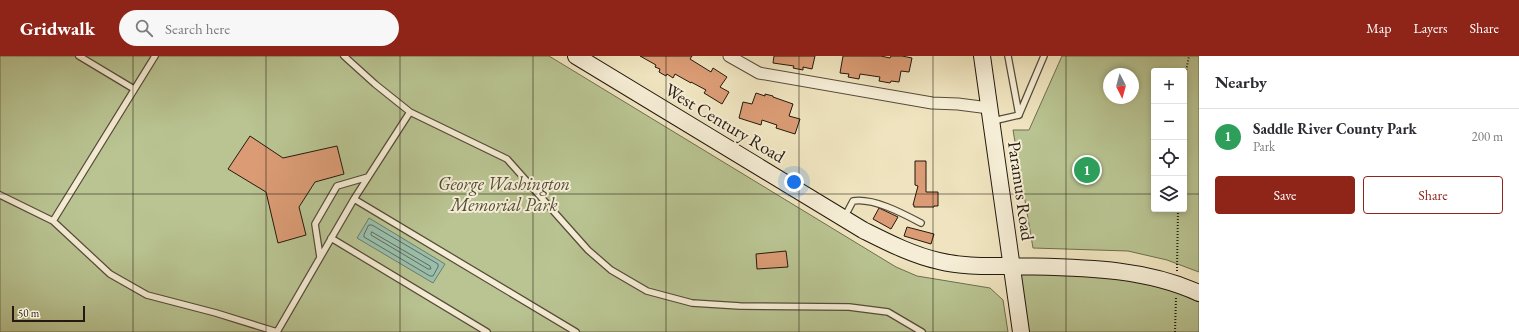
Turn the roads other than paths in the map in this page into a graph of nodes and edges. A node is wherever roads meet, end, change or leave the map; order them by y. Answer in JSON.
{"nodes":[{"id":1,"x":79,"y":56,"type":"edge"},
{"id":2,"x":155,"y":56,"type":"edge"},
{"id":3,"x":344,"y":56,"type":"edge"},
{"id":4,"x":576,"y":56,"type":"edge"},
{"id":5,"x":729,"y":56,"type":"edge"},
{"id":6,"x":982,"y":56,"type":"edge"},
{"id":7,"x":1008,"y":56,"type":"edge"},
{"id":8,"x":1044,"y":56,"type":"edge"},
{"id":9,"x":134,"y":89,"type":"junction"},
{"id":10,"x":410,"y":112,"type":"junction"},
{"id":11,"x":990,"y":115,"type":"junction"},
{"id":12,"x":1019,"y":116,"type":"junction"},
{"id":13,"x":368,"y":176,"type":"junction"},
{"id":14,"x":0,"y":195,"type":"edge"},
{"id":15,"x":354,"y":198,"type":"junction"},
{"id":16,"x":844,"y":218,"type":"junction"},
{"id":17,"x":53,"y":221,"type":"junction"},
{"id":18,"x":921,"y":223,"type":"dead end"},
{"id":19,"x":331,"y":238,"type":"junction"},
{"id":20,"x":320,"y":256,"type":"junction"},
{"id":21,"x":1012,"y":266,"type":"junction"},
{"id":22,"x":1193,"y":290,"type":"edge"},
{"id":23,"x":1019,"y":331,"type":"edge"},
{"id":24,"x":277,"y":332,"type":"edge"},
{"id":25,"x":487,"y":332,"type":"edge"},
{"id":26,"x":576,"y":332,"type":"edge"},
{"id":27,"x":922,"y":332,"type":"edge"}],
"edges":[{"from":1,"to":9,"type":"lane"},
{"from":2,"to":9,"type":"lane"},
{"from":3,"to":10,"type":"lane"},
{"from":4,"to":16,"type":"main road","name":"West Century Road"},
{"from":5,"to":11,"type":"street"},
{"from":6,"to":11,"type":"main road","name":"Paramus Road"},
{"from":7,"to":12,"type":"lane"},
{"from":8,"to":12,"type":"lane"},
{"from":9,"to":17,"type":"lane"},
{"from":10,"to":13,"type":"lane"},
{"from":10,"to":27,"type":"lane"},
{"from":11,"to":12,"type":"lane"},
{"from":11,"to":21,"type":"main road","name":"Paramus Road"},
{"from":13,"to":15,"type":"lane"},
{"from":13,"to":20,"type":"lane"},
{"from":14,"to":17,"type":"lane"},
{"from":15,"to":19,"type":"lane"},
{"from":15,"to":26,"type":"lane"},
{"from":16,"to":18,"type":"lane"},
{"from":16,"to":21,"type":"main road","name":"West Century Road"},
{"from":17,"to":24,"type":"lane"},
{"from":19,"to":20,"type":"lane"},
{"from":19,"to":25,"type":"lane"},
{"from":20,"to":24,"type":"lane"},
{"from":21,"to":22,"type":"main road","name":"West Century Road"},
{"from":21,"to":23,"type":"main road","name":"Paramus Road"}]}
